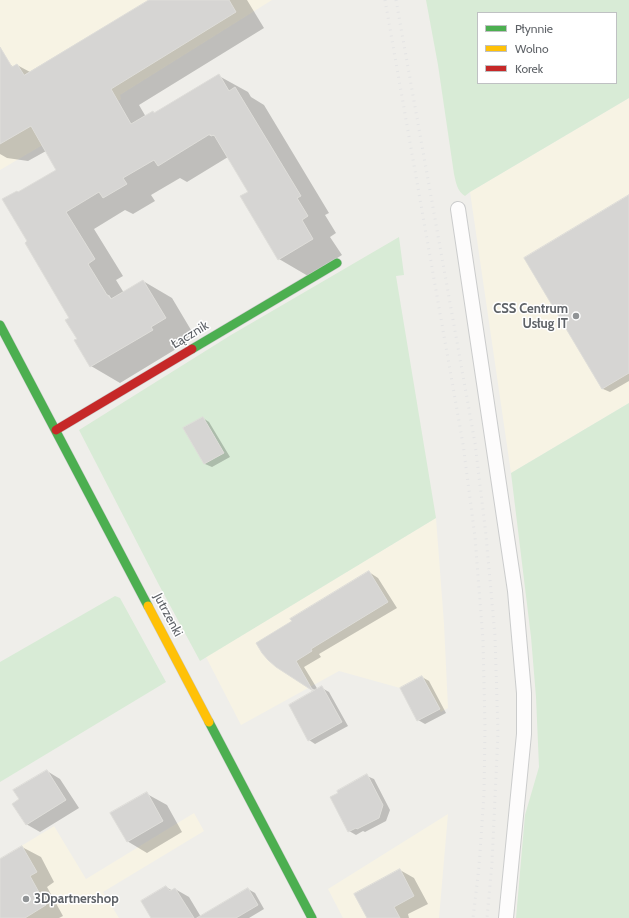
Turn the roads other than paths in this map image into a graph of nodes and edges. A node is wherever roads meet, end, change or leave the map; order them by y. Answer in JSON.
{"nodes":[{"id":1,"x":458,"y":209,"type":"dead end"},
{"id":2,"x":337,"y":262,"type":"dead end"},
{"id":3,"x":0,"y":325,"type":"edge"},
{"id":4,"x":56,"y":430,"type":"junction"},
{"id":5,"x":312,"y":918,"type":"edge"},
{"id":6,"x":506,"y":918,"type":"edge"}],
"edges":[{"from":1,"to":6,"type":"lane"},
{"from":2,"to":4,"type":"street","name":"Łącznik"},
{"from":3,"to":4,"type":"street","name":"Jutrzenki"},
{"from":4,"to":5,"type":"street","name":"Jutrzenki"}]}
